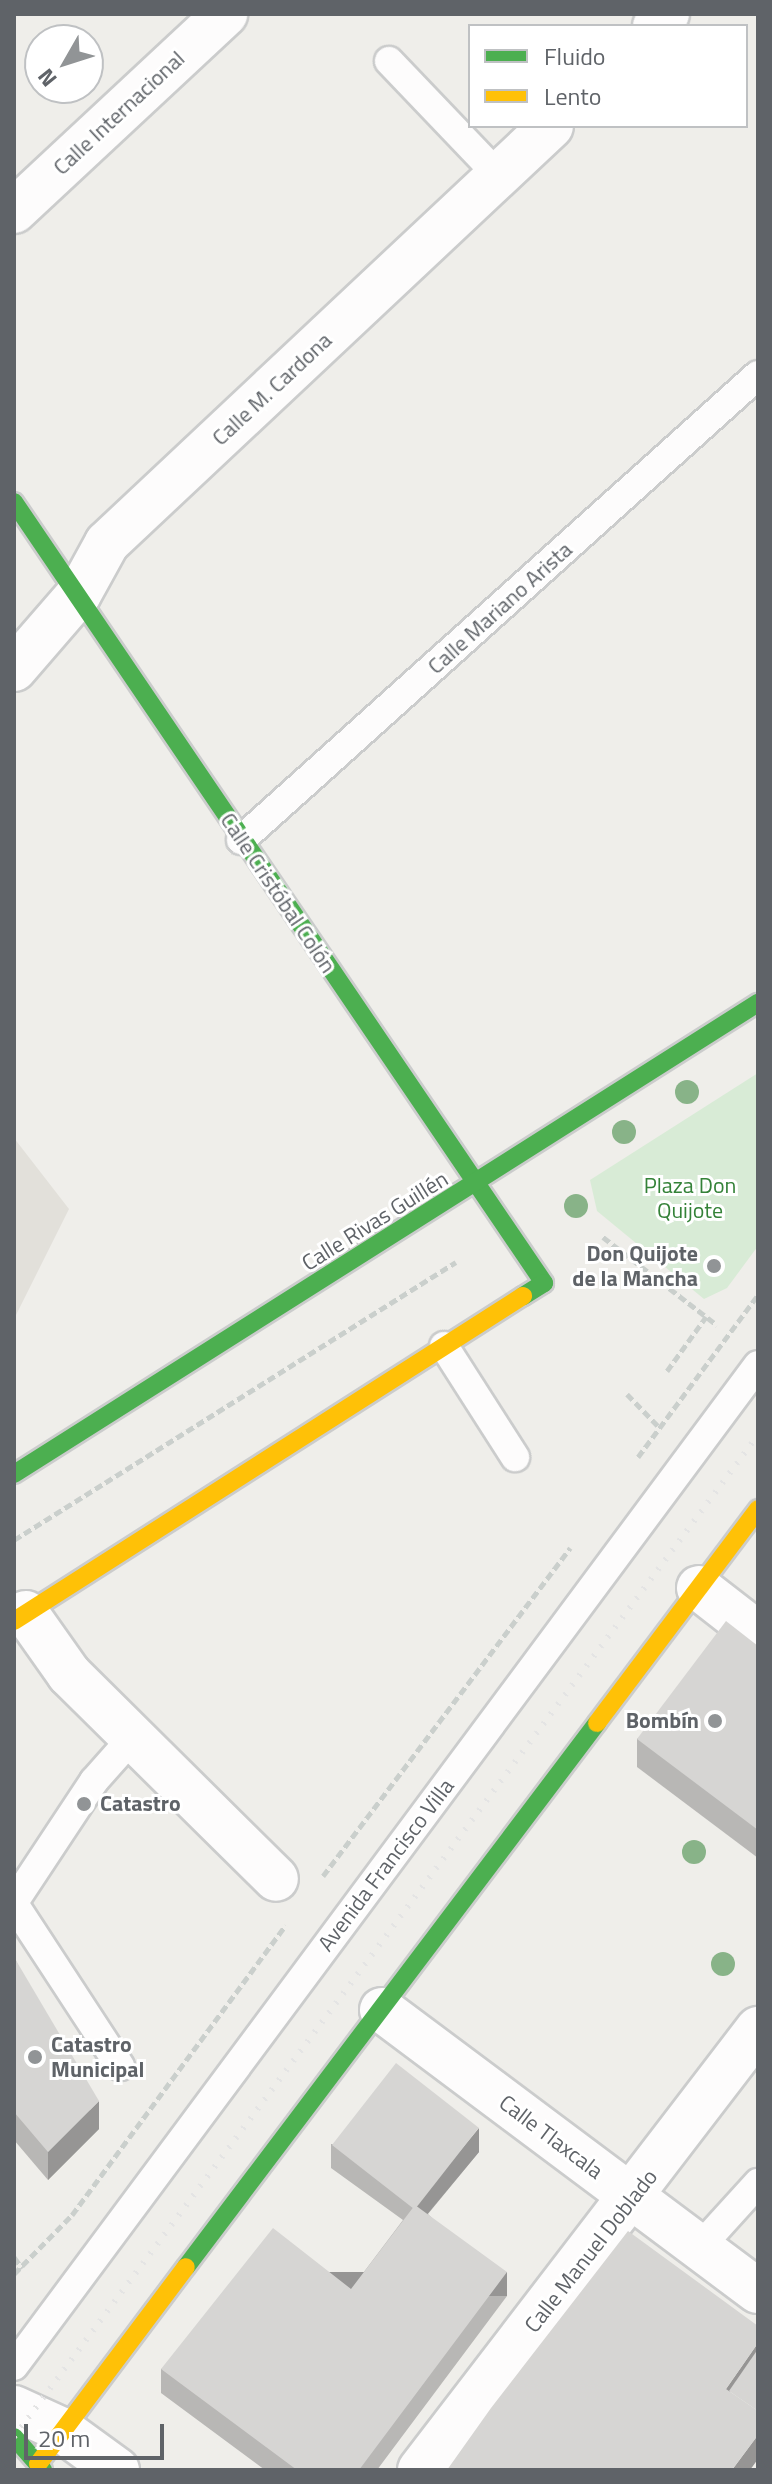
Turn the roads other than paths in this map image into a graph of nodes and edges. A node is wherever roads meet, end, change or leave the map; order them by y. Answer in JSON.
{"nodes":[{"id":1,"x":225,"y":14,"type":"edge"},
{"id":2,"x":389,"y":61,"type":"dead end"},
{"id":3,"x":549,"y":128,"type":"edge"},
{"id":4,"x":499,"y":176,"type":"junction"},
{"id":5,"x":14,"y":211,"type":"edge"},
{"id":6,"x":758,"y":375,"type":"edge"},
{"id":7,"x":14,"y":502,"type":"edge"},
{"id":8,"x":79,"y":594,"type":"junction"},
{"id":9,"x":14,"y":669,"type":"edge"},
{"id":10,"x":241,"y":840,"type":"junction"},
{"id":11,"x":758,"y":1003,"type":"edge"},
{"id":12,"x":477,"y":1185,"type":"junction"},
{"id":13,"x":444,"y":1346,"type":"junction"},
{"id":14,"x":758,"y":1365,"type":"edge"},
{"id":15,"x":515,"y":1457,"type":"dead end"},
{"id":16,"x":14,"y":1474,"type":"edge"},
{"id":17,"x":758,"y":1509,"type":"edge"},
{"id":18,"x":699,"y":1588,"type":"junction"},
{"id":19,"x":20,"y":1617,"type":"edge"},
{"id":20,"x":758,"y":1634,"type":"edge"},
{"id":21,"x":133,"y":1737,"type":"junction"},
{"id":22,"x":294,"y":1894,"type":"road end"},
{"id":23,"x":14,"y":1903,"type":"edge"},
{"id":24,"x":382,"y":2010,"type":"junction"},
{"id":25,"x":758,"y":2029,"type":"edge"},
{"id":26,"x":120,"y":2066,"type":"dead end"},
{"id":27,"x":758,"y":2183,"type":"edge"},
{"id":28,"x":633,"y":2198,"type":"junction"},
{"id":29,"x":699,"y":2248,"type":"junction"},
{"id":30,"x":758,"y":2291,"type":"edge"},
{"id":31,"x":14,"y":2366,"type":"edge"},
{"id":32,"x":14,"y":2408,"type":"edge"},
{"id":33,"x":14,"y":2437,"type":"edge"},
{"id":34,"x":44,"y":2458,"type":"edge"},
{"id":35,"x":117,"y":2470,"type":"edge"},
{"id":36,"x":420,"y":2470,"type":"edge"}],
"edges":[{"from":1,"to":5,"type":"street","name":"Calle Internacional"},
{"from":2,"to":4,"type":"lane"},
{"from":3,"to":4,"type":"street","name":"Calle M. Cardona"},
{"from":4,"to":8,"type":"street","name":"Calle M. Cardona"},
{"from":6,"to":10,"type":"lane","name":"Calle Mariano Arista"},
{"from":7,"to":8,"type":"main road","name":"Calle Cristóbal Colón"},
{"from":8,"to":9,"type":"street","name":"Calle M. Cardona"},
{"from":8,"to":10,"type":"main road","name":"Calle Cristóbal Colón"},
{"from":10,"to":12,"type":"main road","name":"Calle Cristóbal Colón"},
{"from":11,"to":12,"type":"main road","name":"Calle Rivas Guillén"},
{"from":12,"to":13,"type":"main road","name":"Calle Cristóbal Colón"},
{"from":12,"to":16,"type":"main road","name":"Calle Rivas Guillén"},
{"from":13,"to":15,"type":"lane"},
{"from":13,"to":19,"type":"main road"},
{"from":14,"to":31,"type":"lane","name":"Avenida Francisco Villa"},
{"from":17,"to":18,"type":"main road"},
{"from":18,"to":20,"type":"street"},
{"from":18,"to":24,"type":"main road"},
{"from":19,"to":21,"type":"street"},
{"from":21,"to":22,"type":"street"},
{"from":21,"to":23,"type":"lane"},
{"from":23,"to":26,"type":"lane"},
{"from":24,"to":28,"type":"street","name":"Calle Tlaxcala"},
{"from":24,"to":34,"type":"main road"},
{"from":25,"to":28,"type":"street","name":"Calle Manuel Doblado"},
{"from":27,"to":29,"type":"lane"},
{"from":28,"to":29,"type":"street","name":"Calle Tlaxcala"},
{"from":28,"to":36,"type":"street","name":"Calle Manuel Doblado"},
{"from":29,"to":30,"type":"street","name":"Calle Tlaxcala"},
{"from":32,"to":34,"type":"street"},
{"from":33,"to":34,"type":"main road"},
{"from":34,"to":35,"type":"street"}]}
